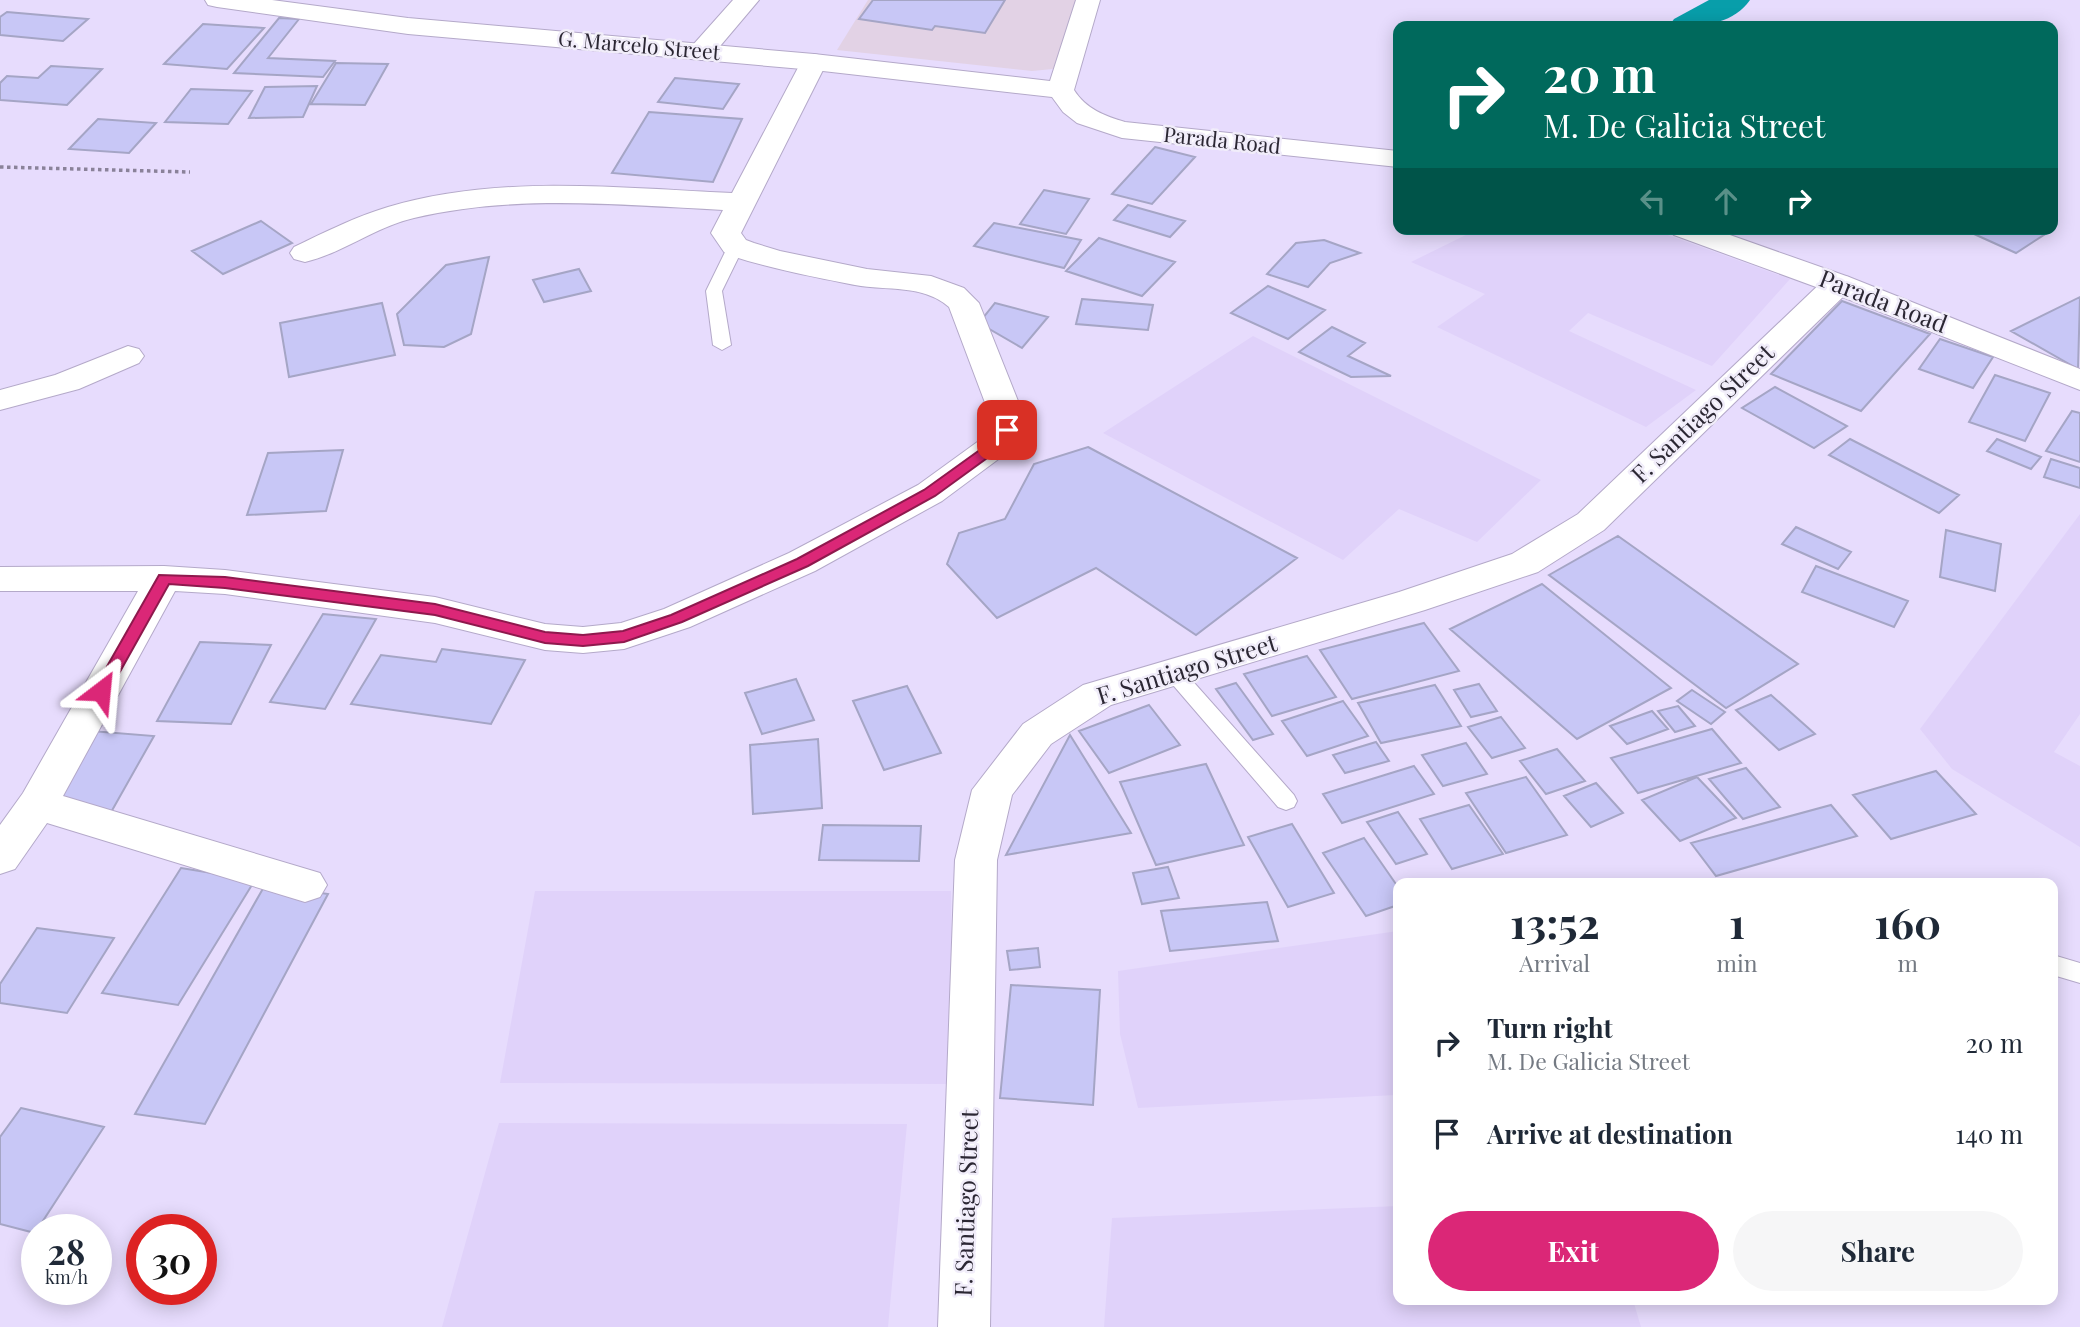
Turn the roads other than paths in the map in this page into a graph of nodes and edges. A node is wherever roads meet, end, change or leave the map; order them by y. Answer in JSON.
{"nodes":[{"id":1,"x":217,"y":0,"type":"edge"},
{"id":2,"x":747,"y":0,"type":"edge"},
{"id":3,"x":1088,"y":0,"type":"edge"},
{"id":4,"x":702,"y":52,"type":"junction"},
{"id":5,"x":814,"y":62,"type":"junction"},
{"id":6,"x":1061,"y":90,"type":"junction"},
{"id":7,"x":1393,"y":158,"type":"edge"},
{"id":8,"x":741,"y":202,"type":"junction"},
{"id":9,"x":1701,"y":235,"type":"edge"},
{"id":10,"x":736,"y":246,"type":"junction"},
{"id":11,"x":305,"y":253,"type":"dead end"},
{"id":12,"x":1838,"y":284,"type":"junction"},
{"id":13,"x":722,"y":345,"type":"dead end"},
{"id":14,"x":128,"y":356,"type":"dead end"},
{"id":15,"x":2080,"y":380,"type":"edge"},
{"id":16,"x":0,"y":400,"type":"edge"},
{"id":17,"x":164,"y":578,"type":"junction"},
{"id":18,"x":0,"y":579,"type":"edge"},
{"id":19,"x":1174,"y":673,"type":"junction"},
{"id":20,"x":1286,"y":801,"type":"dead end"},
{"id":21,"x":38,"y":804,"type":"junction"},
{"id":22,"x":0,"y":857,"type":"edge"},
{"id":23,"x":305,"y":885,"type":"dead end"},
{"id":24,"x":2058,"y":966,"type":"edge"},
{"id":25,"x":2080,"y":973,"type":"edge"},
{"id":26,"x":964,"y":1327,"type":"edge"}],
"edges":[{"from":1,"to":4,"type":"street","name":"G. Marcelo Street"},
{"from":2,"to":4,"type":"street"},
{"from":3,"to":6,"type":"street"},
{"from":4,"to":5,"type":"street","name":"G. Marcelo Street"},
{"from":5,"to":6,"type":"street","name":"G. Marcelo Street"},
{"from":5,"to":8,"type":"street"},
{"from":6,"to":7,"type":"street","name":"Parada Road"},
{"from":8,"to":10,"type":"street"},
{"from":8,"to":11,"type":"street"},
{"from":9,"to":12,"type":"street","name":"Parada Road"},
{"from":10,"to":13,"type":"lane"},
{"from":10,"to":17,"type":"street"},
{"from":12,"to":15,"type":"street","name":"Parada Road"},
{"from":12,"to":19,"type":"street","name":"F. Santiago Street"},
{"from":14,"to":16,"type":"street"},
{"from":17,"to":18,"type":"street"},
{"from":17,"to":21,"type":"street"},
{"from":19,"to":20,"type":"lane"},
{"from":19,"to":26,"type":"street","name":"F. Santiago Street"},
{"from":21,"to":22,"type":"street"},
{"from":21,"to":23,"type":"street"},
{"from":24,"to":25,"type":"lane"}]}
